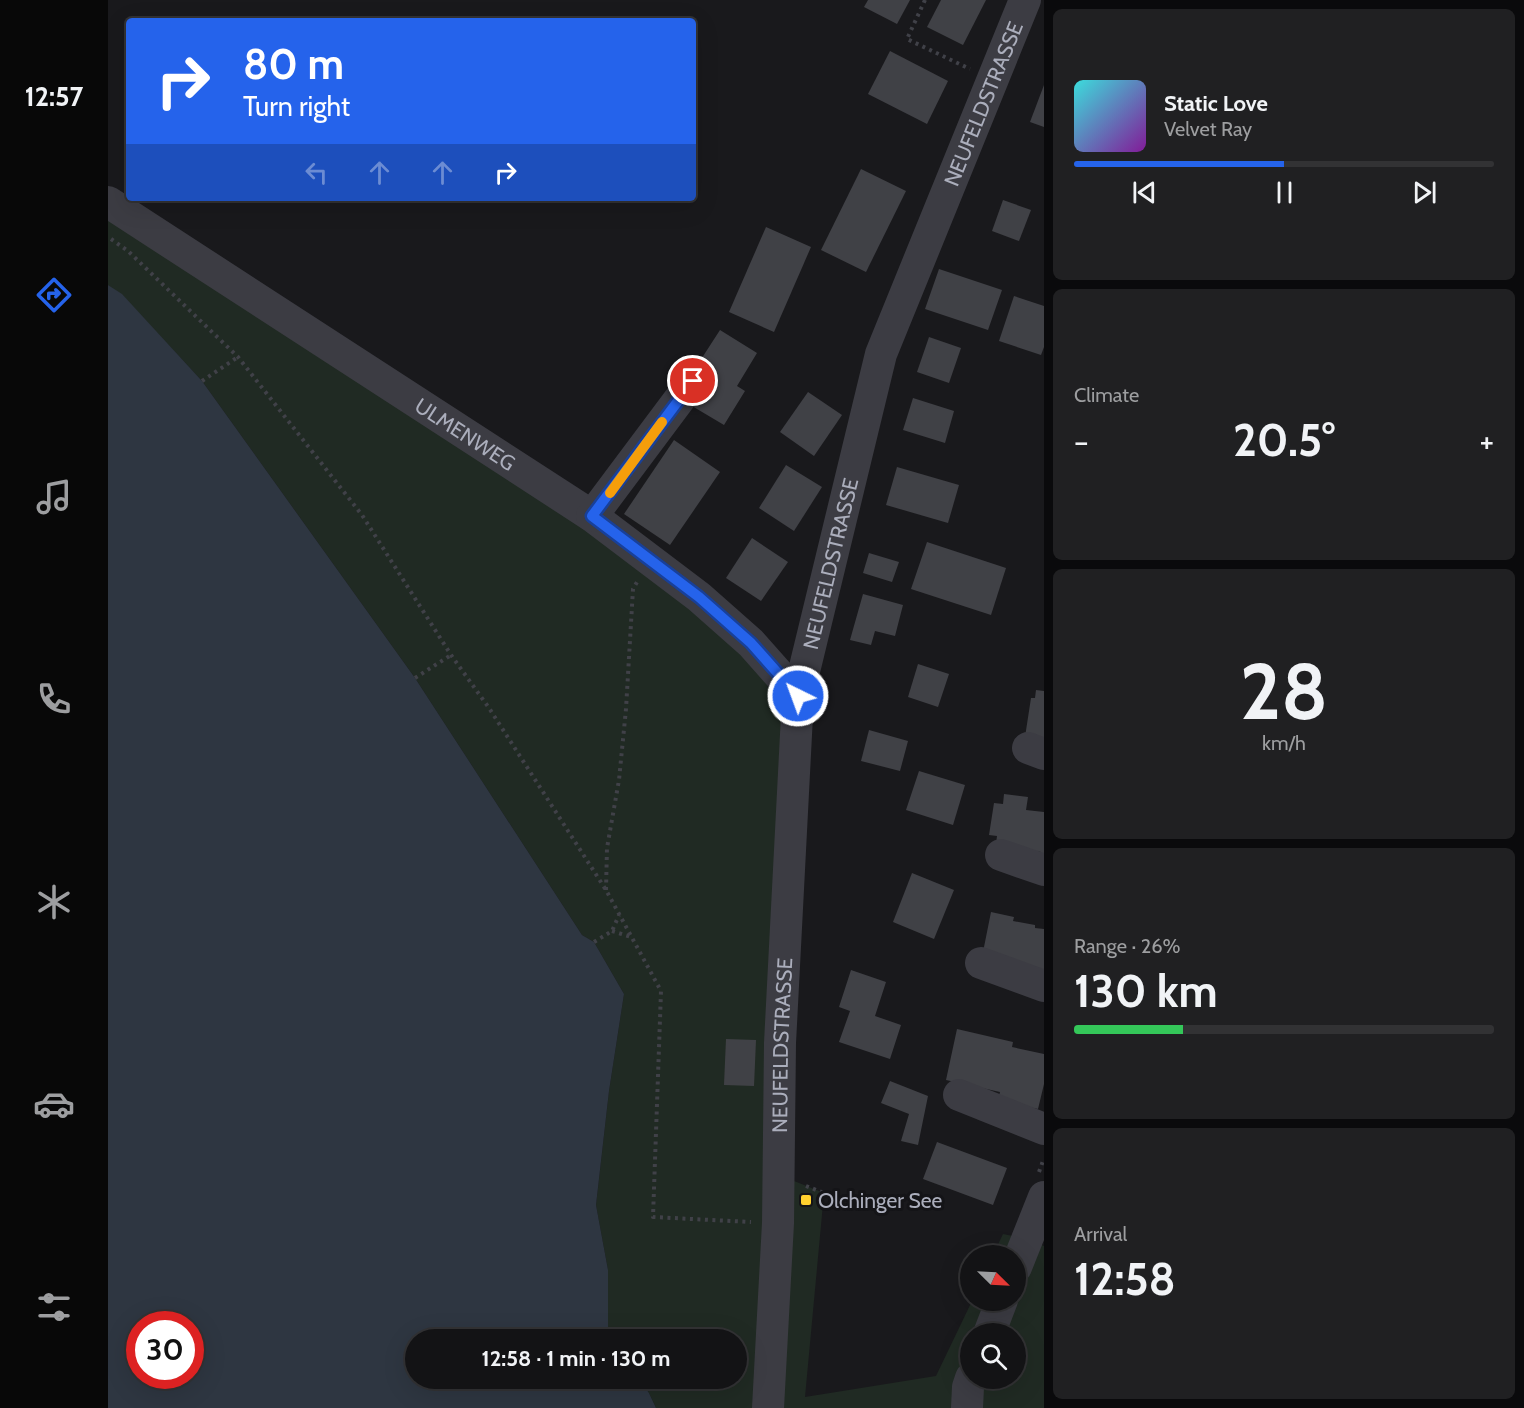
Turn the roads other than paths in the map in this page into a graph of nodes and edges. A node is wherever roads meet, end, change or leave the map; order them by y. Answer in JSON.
{"nodes":[{"id":1,"x":1025,"y":0,"type":"edge"},
{"id":2,"x":108,"y":202,"type":"edge"},
{"id":3,"x":693,"y":381,"type":"dead end"},
{"id":4,"x":592,"y":516,"type":"junction"},
{"id":5,"x":798,"y":696,"type":"junction"},
{"id":6,"x":1001,"y":855,"type":"dead end"},
{"id":7,"x":1044,"y":870,"type":"edge"},
{"id":8,"x":981,"y":963,"type":"dead end"},
{"id":9,"x":1044,"y":986,"type":"edge"},
{"id":10,"x":959,"y":1095,"type":"dead end"},
{"id":11,"x":1044,"y":1129,"type":"edge"},
{"id":12,"x":1044,"y":1197,"type":"edge"},
{"id":13,"x":1025,"y":1245,"type":"edge"},
{"id":14,"x":968,"y":1389,"type":"edge"},
{"id":15,"x":768,"y":1408,"type":"edge"},
{"id":16,"x":967,"y":1408,"type":"edge"}],
"edges":[{"from":1,"to":5,"type":"street","name":"NEUFELDSTRASSE"},
{"from":2,"to":4,"type":"street","name":"ULMENWEG"},
{"from":3,"to":4,"type":"street"},
{"from":4,"to":5,"type":"street","name":"ULMENWEG"},
{"from":5,"to":15,"type":"street","name":"NEUFELDSTRASSE"},
{"from":6,"to":7,"type":"street"},
{"from":8,"to":9,"type":"street"},
{"from":10,"to":11,"type":"street"},
{"from":12,"to":13,"type":"street"},
{"from":14,"to":16,"type":"street"}]}
